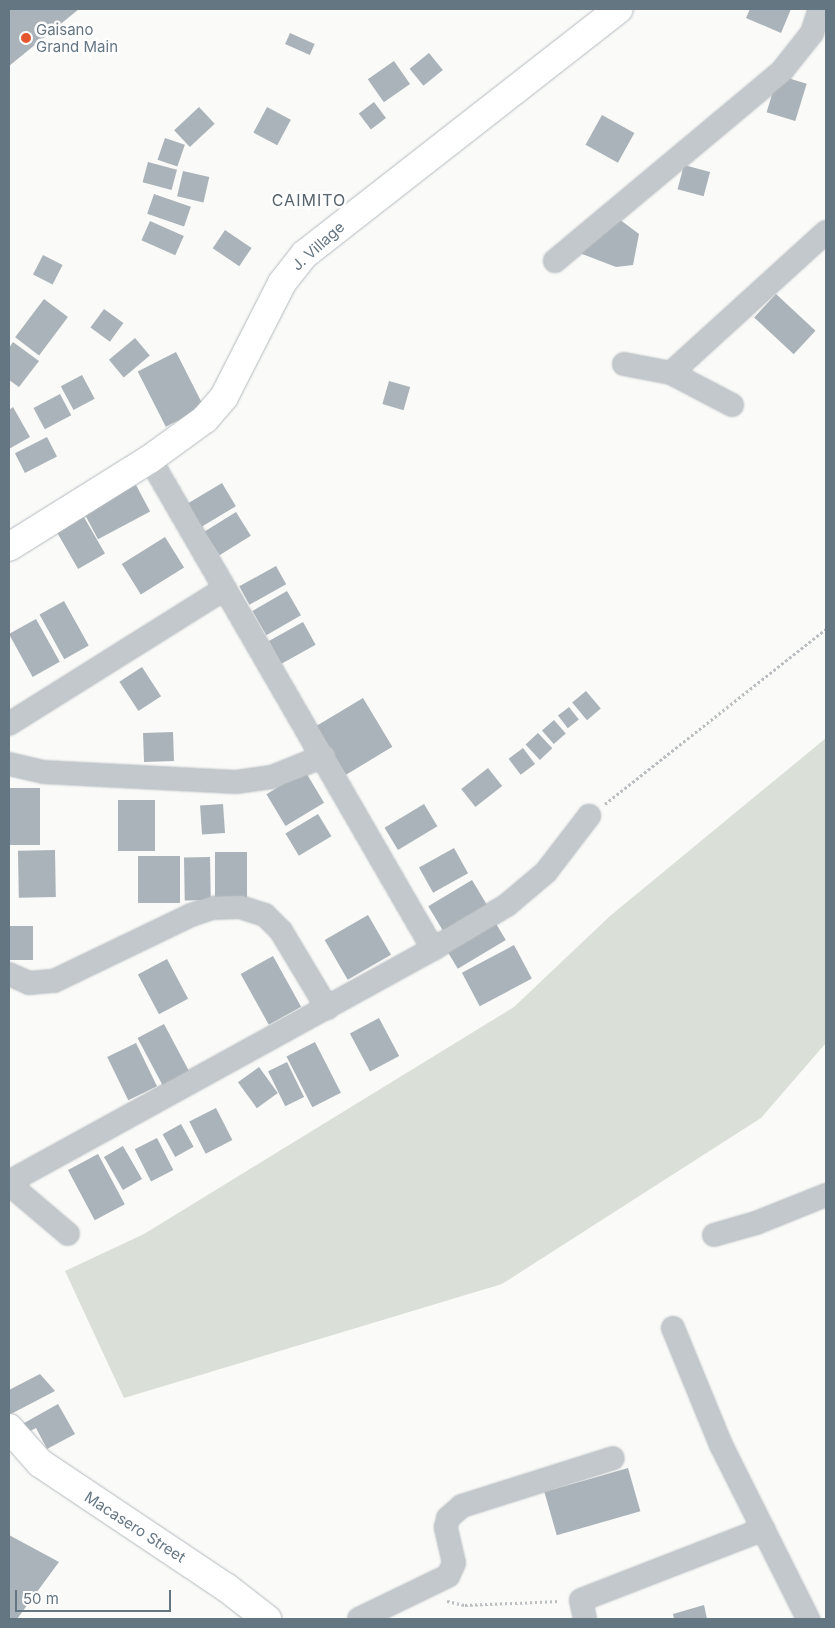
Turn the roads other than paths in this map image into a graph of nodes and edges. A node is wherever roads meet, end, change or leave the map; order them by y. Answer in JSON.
{"nodes":[{"id":1,"x":619,"y":9,"type":"edge"},
{"id":2,"x":820,"y":9,"type":"edge"},
{"id":3,"x":826,"y":232,"type":"edge"},
{"id":4,"x":555,"y":261,"type":"dead end"},
{"id":5,"x":624,"y":364,"type":"dead end"},
{"id":6,"x":671,"y":373,"type":"junction"},
{"id":7,"x":732,"y":405,"type":"dead end"},
{"id":8,"x":150,"y":459,"type":"junction"},
{"id":9,"x":9,"y":547,"type":"edge"},
{"id":10,"x":223,"y":590,"type":"junction"},
{"id":11,"x":9,"y":724,"type":"edge"},
{"id":12,"x":324,"y":756,"type":"junction"},
{"id":13,"x":9,"y":764,"type":"edge"},
{"id":14,"x":589,"y":816,"type":"road end"},
{"id":15,"x":433,"y":949,"type":"junction"},
{"id":16,"x":9,"y":974,"type":"edge"},
{"id":17,"x":327,"y":1008,"type":"junction"},
{"id":18,"x":9,"y":1183,"type":"edge"},
{"id":19,"x":826,"y":1195,"type":"edge"},
{"id":20,"x":68,"y":1234,"type":"dead end"},
{"id":21,"x":714,"y":1235,"type":"dead end"},
{"id":22,"x":674,"y":1328,"type":"dead end"},
{"id":23,"x":13,"y":1440,"type":"edge"},
{"id":24,"x":613,"y":1458,"type":"dead end"},
{"id":25,"x":764,"y":1529,"type":"junction"},
{"id":26,"x":583,"y":1610,"type":"edge"},
{"id":27,"x":267,"y":1619,"type":"edge"},
{"id":28,"x":359,"y":1619,"type":"edge"},
{"id":29,"x":808,"y":1619,"type":"edge"}],
"edges":[{"from":1,"to":8,"type":"street","name":"J. Village"},
{"from":2,"to":4,"type":"street"},
{"from":3,"to":6,"type":"street"},
{"from":5,"to":6,"type":"street"},
{"from":6,"to":7,"type":"street"},
{"from":8,"to":9,"type":"street","name":"J. Village"},
{"from":8,"to":10,"type":"street"},
{"from":10,"to":11,"type":"street"},
{"from":10,"to":12,"type":"street"},
{"from":12,"to":13,"type":"street"},
{"from":12,"to":15,"type":"street"},
{"from":14,"to":15,"type":"street"},
{"from":15,"to":17,"type":"street"},
{"from":16,"to":17,"type":"street"},
{"from":17,"to":18,"type":"street"},
{"from":18,"to":20,"type":"street"},
{"from":19,"to":21,"type":"street"},
{"from":22,"to":25,"type":"street"},
{"from":23,"to":27,"type":"street","name":"Macasero Street"},
{"from":24,"to":28,"type":"street"},
{"from":25,"to":26,"type":"street"},
{"from":25,"to":29,"type":"street"}]}
